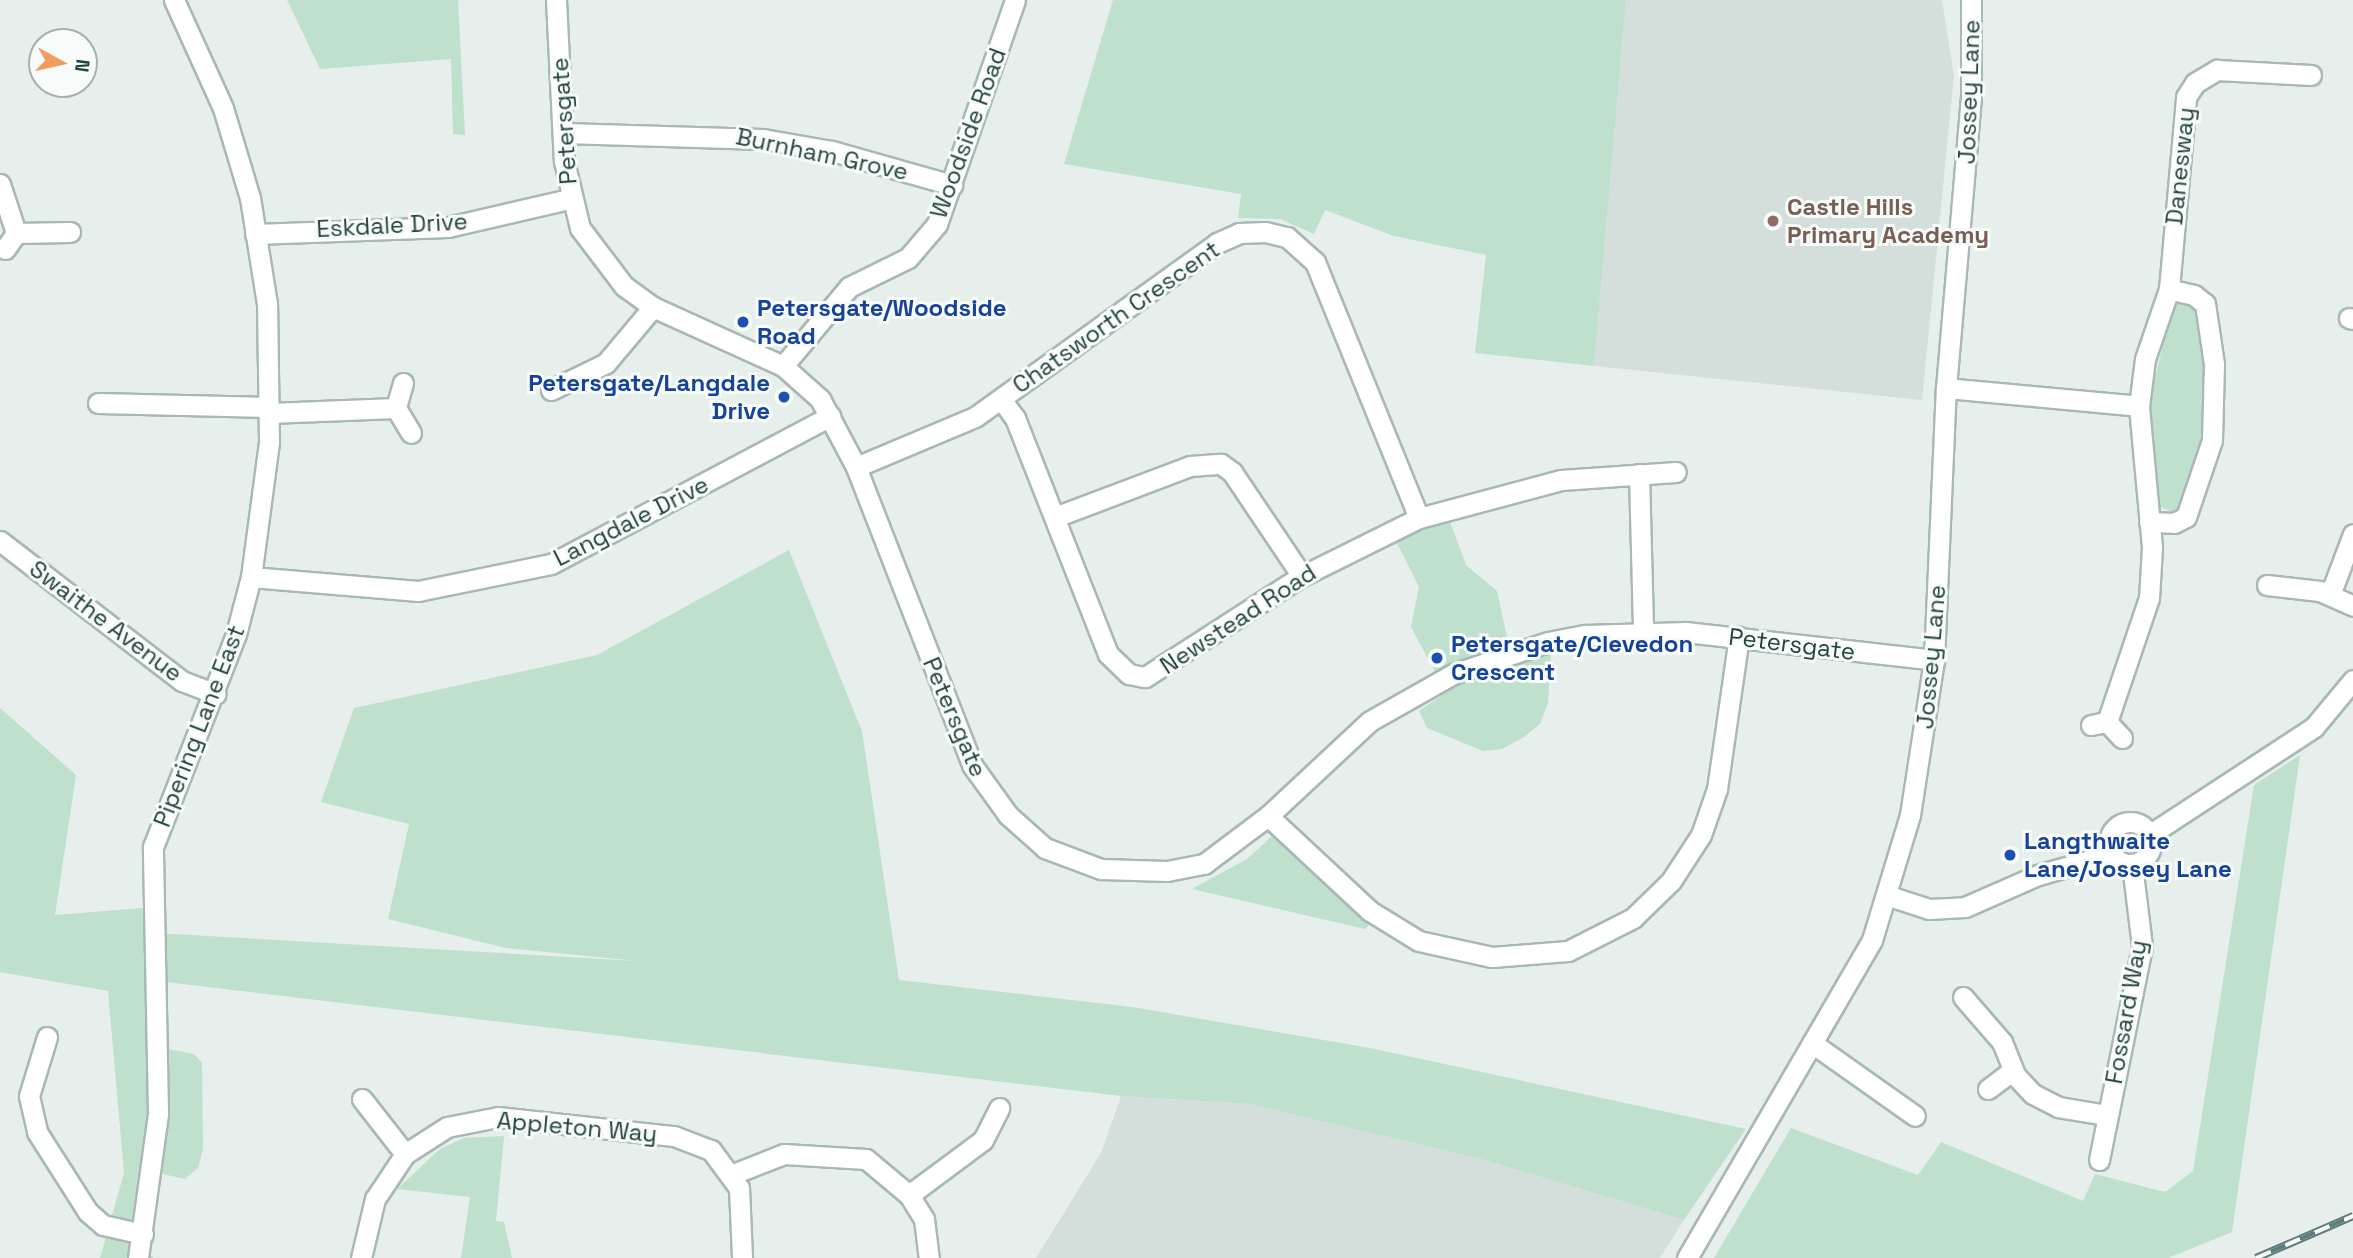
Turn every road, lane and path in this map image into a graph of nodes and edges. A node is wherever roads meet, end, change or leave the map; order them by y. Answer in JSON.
{"nodes":[{"id":1,"x":174,"y":0,"type":"edge"},
{"id":2,"x":556,"y":0,"type":"edge"},
{"id":3,"x":1015,"y":0,"type":"edge"},
{"id":4,"x":1971,"y":0,"type":"edge"},
{"id":5,"x":2311,"y":75,"type":"dead end"},
{"id":6,"x":564,"y":133,"type":"junction"},
{"id":7,"x":0,"y":184,"type":"edge"},
{"id":8,"x":952,"y":185,"type":"junction"},
{"id":9,"x":569,"y":199,"type":"junction"},
{"id":10,"x":70,"y":232,"type":"dead end"},
{"id":11,"x":16,"y":233,"type":"junction"},
{"id":12,"x":255,"y":234,"type":"junction"},
{"id":13,"x":5,"y":249,"type":"dead end"},
{"id":14,"x":2169,"y":289,"type":"junction"},
{"id":15,"x":653,"y":307,"type":"junction"},
{"id":16,"x":783,"y":366,"type":"junction"},
{"id":17,"x":403,"y":383,"type":"dead end"},
{"id":18,"x":1947,"y":388,"type":"junction"},
{"id":19,"x":551,"y":390,"type":"dead end"},
{"id":20,"x":1001,"y":399,"type":"junction"},
{"id":21,"x":98,"y":403,"type":"dead end"},
{"id":22,"x":2139,"y":406,"type":"junction"},
{"id":23,"x":396,"y":408,"type":"junction"},
{"id":24,"x":269,"y":410,"type":"junction"},
{"id":25,"x":830,"y":416,"type":"junction"},
{"id":26,"x":411,"y":433,"type":"dead end"},
{"id":27,"x":856,"y":467,"type":"junction"},
{"id":28,"x":1676,"y":472,"type":"dead end"},
{"id":29,"x":1639,"y":474,"type":"junction"},
{"id":30,"x":1055,"y":517,"type":"junction"},
{"id":31,"x":1419,"y":518,"type":"junction"},
{"id":32,"x":2149,"y":522,"type":"junction"},
{"id":33,"x":2353,"y":534,"type":"edge"},
{"id":34,"x":0,"y":541,"type":"edge"},
{"id":35,"x":251,"y":576,"type":"junction"},
{"id":36,"x":1302,"y":576,"type":"junction"},
{"id":37,"x":2267,"y":585,"type":"dead end"},
{"id":38,"x":2330,"y":594,"type":"junction"},
{"id":39,"x":2353,"y":606,"type":"edge"},
{"id":40,"x":1643,"y":631,"type":"junction"},
{"id":41,"x":1738,"y":637,"type":"junction"},
{"id":42,"x":1934,"y":660,"type":"junction"},
{"id":43,"x":2353,"y":680,"type":"edge"},
{"id":44,"x":216,"y":694,"type":"junction"},
{"id":45,"x":2122,"y":738,"type":"dead end"},
{"id":46,"x":1268,"y":816,"type":"junction"},
{"id":47,"x":2149,"y":835,"type":"junction"},
{"id":48,"x":2111,"y":854,"type":"junction"},
{"id":49,"x":2132,"y":864,"type":"junction"},
{"id":50,"x":1889,"y":896,"type":"junction"},
{"id":51,"x":1963,"y":997,"type":"dead end"},
{"id":52,"x":47,"y":1037,"type":"dead end"},
{"id":53,"x":1812,"y":1043,"type":"junction"},
{"id":54,"x":2013,"y":1070,"type":"junction"},
{"id":55,"x":1988,"y":1089,"type":"dead end"},
{"id":56,"x":362,"y":1099,"type":"dead end"},
{"id":57,"x":999,"y":1108,"type":"dead end"},
{"id":58,"x":2107,"y":1115,"type":"junction"},
{"id":59,"x":1914,"y":1116,"type":"dead end"},
{"id":60,"x":405,"y":1154,"type":"junction"},
{"id":61,"x":2099,"y":1160,"type":"dead end"},
{"id":62,"x":733,"y":1174,"type":"junction"},
{"id":63,"x":909,"y":1195,"type":"junction"},
{"id":64,"x":143,"y":1234,"type":"junction"},
{"id":65,"x":138,"y":1258,"type":"edge"},
{"id":66,"x":361,"y":1258,"type":"edge"},
{"id":67,"x":742,"y":1258,"type":"edge"},
{"id":68,"x":929,"y":1258,"type":"edge"},
{"id":69,"x":1686,"y":1258,"type":"edge"}],
"edges":[{"from":1,"to":12,"type":"street","name":"Pipering Lane East"},
{"from":2,"to":6,"type":"street","name":"Petersgate"},
{"from":3,"to":8,"type":"street","name":"Woodside Road"},
{"from":4,"to":18,"type":"street","name":"Jossey Lane"},
{"from":5,"to":14,"type":"street","name":"Danesway"},
{"from":6,"to":8,"type":"street","name":"Burnham Grove"},
{"from":6,"to":9,"type":"street","name":"Petersgate"},
{"from":7,"to":11,"type":"street"},
{"from":8,"to":16,"type":"street","name":"Woodside Road"},
{"from":9,"to":12,"type":"street","name":"Eskdale Drive"},
{"from":9,"to":15,"type":"street","name":"Petersgate"},
{"from":10,"to":11,"type":"street"},
{"from":11,"to":13,"type":"street"},
{"from":12,"to":24,"type":"street","name":"Pipering Lane East"},
{"from":14,"to":22,"type":"street","name":"Danesway"},
{"from":14,"to":32,"type":"street"},
{"from":15,"to":16,"type":"street","name":"Petersgate"},
{"from":15,"to":19,"type":"street"},
{"from":16,"to":25,"type":"street","name":"Petersgate"},
{"from":17,"to":23,"type":"street"},
{"from":18,"to":22,"type":"street"},
{"from":18,"to":42,"type":"street","name":"Jossey Lane"},
{"from":20,"to":27,"type":"street","name":"Chatsworth Crescent"},
{"from":20,"to":30,"type":"street","name":"Newstead Road"},
{"from":20,"to":31,"type":"street","name":"Chatsworth Crescent"},
{"from":21,"to":24,"type":"street"},
{"from":22,"to":32,"type":"street","name":"Danesway"},
{"from":23,"to":24,"type":"street"},
{"from":23,"to":26,"type":"street"},
{"from":24,"to":35,"type":"street","name":"Pipering Lane East"},
{"from":25,"to":27,"type":"street","name":"Petersgate"},
{"from":25,"to":35,"type":"street","name":"Langdale Drive"},
{"from":27,"to":46,"type":"street","name":"Petersgate"},
{"from":28,"to":29,"type":"street","name":"Newstead Road"},
{"from":29,"to":31,"type":"street","name":"Newstead Road"},
{"from":29,"to":40,"type":"street"},
{"from":30,"to":36,"type":"street"},
{"from":30,"to":36,"type":"street","name":"Newstead Road"},
{"from":31,"to":36,"type":"street","name":"Newstead Road"},
{"from":32,"to":45,"type":"street","name":"Danesway"},
{"from":33,"to":38,"type":"street"},
{"from":34,"to":44,"type":"street","name":"Swaithe Avenue"},
{"from":35,"to":44,"type":"street","name":"Pipering Lane East"},
{"from":37,"to":38,"type":"street"},
{"from":38,"to":39,"type":"street"},
{"from":40,"to":41,"type":"street","name":"Petersgate"},
{"from":40,"to":46,"type":"street","name":"Petersgate"},
{"from":41,"to":42,"type":"street","name":"Petersgate"},
{"from":41,"to":46,"type":"street"},
{"from":42,"to":50,"type":"street","name":"Jossey Lane"},
{"from":43,"to":47,"type":"street"},
{"from":44,"to":64,"type":"street","name":"Pipering Lane East"},
{"from":47,"to":48,"type":"street"},
{"from":47,"to":49,"type":"street"},
{"from":48,"to":49,"type":"street"},
{"from":48,"to":50,"type":"street"},
{"from":49,"to":58,"type":"street","name":"Fossard Way"},
{"from":50,"to":53,"type":"street","name":"Jossey Lane"},
{"from":51,"to":54,"type":"street"},
{"from":52,"to":64,"type":"street"},
{"from":53,"to":59,"type":"street"},
{"from":53,"to":69,"type":"street","name":"Jossey Lane"},
{"from":54,"to":55,"type":"street"},
{"from":54,"to":58,"type":"street"},
{"from":56,"to":60,"type":"street"},
{"from":57,"to":63,"type":"street"},
{"from":58,"to":61,"type":"street","name":"Fossard Way"},
{"from":60,"to":62,"type":"street","name":"Appleton Way"},
{"from":60,"to":66,"type":"street","name":"Appleton Way"},
{"from":62,"to":63,"type":"street"},
{"from":62,"to":67,"type":"street"},
{"from":63,"to":68,"type":"street"},
{"from":64,"to":65,"type":"street","name":"Pipering Lane East"}]}
